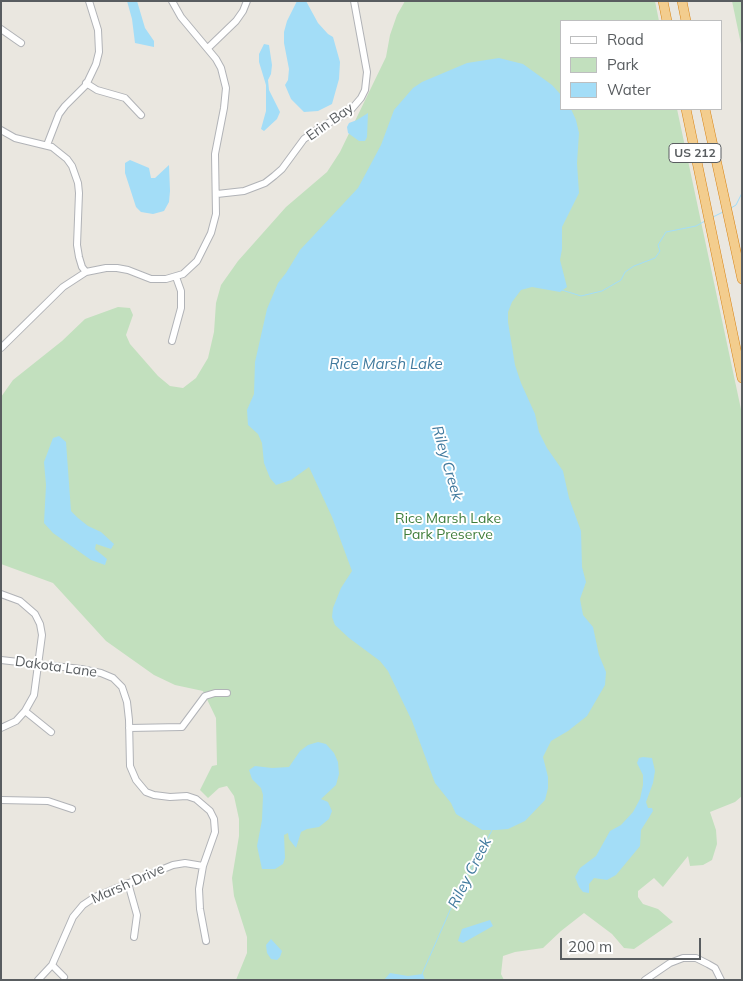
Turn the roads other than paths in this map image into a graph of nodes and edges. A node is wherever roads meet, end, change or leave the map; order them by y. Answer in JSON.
{"nodes":[{"id":1,"x":89,"y":1,"type":"edge"},
{"id":2,"x":172,"y":1,"type":"edge"},
{"id":3,"x":247,"y":1,"type":"edge"},
{"id":4,"x":354,"y":1,"type":"edge"},
{"id":5,"x":663,"y":1,"type":"edge"},
{"id":6,"x":682,"y":1,"type":"edge"},
{"id":7,"x":667,"y":20,"type":"edge"},
{"id":8,"x":686,"y":20,"type":"edge"},
{"id":9,"x":1,"y":30,"type":"edge"},
{"id":10,"x":21,"y":43,"type":"dead end"},
{"id":11,"x":208,"y":48,"type":"junction"},
{"id":12,"x":86,"y":83,"type":"junction"},
{"id":13,"x":686,"y":110,"type":"edge"},
{"id":14,"x":705,"y":110,"type":"edge"},
{"id":15,"x":141,"y":115,"type":"dead end"},
{"id":16,"x":1,"y":130,"type":"edge"},
{"id":17,"x":47,"y":145,"type":"junction"},
{"id":18,"x":217,"y":194,"type":"junction"},
{"id":19,"x":86,"y":272,"type":"junction"},
{"id":20,"x":176,"y":277,"type":"junction"},
{"id":21,"x":742,"y":279,"type":"edge"},
{"id":22,"x":172,"y":341,"type":"dead end"},
{"id":23,"x":1,"y":348,"type":"edge"},
{"id":24,"x":742,"y":378,"type":"edge"},
{"id":25,"x":1,"y":594,"type":"edge"},
{"id":26,"x":1,"y":660,"type":"edge"},
{"id":27,"x":39,"y":663,"type":"junction"},
{"id":28,"x":227,"y":692,"type":"dead end"},
{"id":29,"x":25,"y":711,"type":"junction"},
{"id":30,"x":1,"y":728,"type":"edge"},
{"id":31,"x":130,"y":728,"type":"junction"},
{"id":32,"x":51,"y":732,"type":"dead end"},
{"id":33,"x":1,"y":800,"type":"edge"},
{"id":34,"x":72,"y":809,"type":"dead end"},
{"id":35,"x":203,"y":866,"type":"junction"},
{"id":36,"x":128,"y":883,"type":"junction"},
{"id":37,"x":134,"y":937,"type":"dead end"},
{"id":38,"x":206,"y":941,"type":"dead end"},
{"id":39,"x":52,"y":965,"type":"junction"},
{"id":40,"x":64,"y":977,"type":"dead end"},
{"id":41,"x":38,"y":980,"type":"edge"},
{"id":42,"x":645,"y":980,"type":"edge"},
{"id":43,"x":720,"y":980,"type":"edge"}],
"edges":[{"from":1,"to":12,"type":"street"},
{"from":2,"to":11,"type":"street"},
{"from":3,"to":11,"type":"street"},
{"from":4,"to":18,"type":"street","name":"Erin Bay"},
{"from":5,"to":7,"type":"highway"},
{"from":6,"to":8,"type":"highway"},
{"from":9,"to":10,"type":"street"},
{"from":11,"to":18,"type":"street"},
{"from":12,"to":15,"type":"street"},
{"from":12,"to":17,"type":"street"},
{"from":13,"to":24,"type":"highway","number":"US 212"},
{"from":14,"to":21,"type":"highway","number":"US 212"},
{"from":16,"to":17,"type":"street"},
{"from":17,"to":19,"type":"street"},
{"from":18,"to":20,"type":"street"},
{"from":19,"to":20,"type":"street"},
{"from":19,"to":23,"type":"street"},
{"from":20,"to":22,"type":"street"},
{"from":25,"to":27,"type":"street"},
{"from":26,"to":27,"type":"street","name":"Dakota Lane"},
{"from":27,"to":29,"type":"street"},
{"from":27,"to":31,"type":"street","name":"Dakota Lane"},
{"from":28,"to":31,"type":"street"},
{"from":29,"to":30,"type":"street"},
{"from":29,"to":32,"type":"street"},
{"from":31,"to":35,"type":"street","name":"Dakota Lane"},
{"from":33,"to":34,"type":"street"},
{"from":35,"to":36,"type":"street","name":"Marsh Drive"},
{"from":35,"to":38,"type":"street","name":"Dakota Lane"},
{"from":36,"to":37,"type":"street"},
{"from":36,"to":39,"type":"street","name":"Marsh Drive"},
{"from":39,"to":40,"type":"street"},
{"from":39,"to":41,"type":"street","name":"Marsh Drive"},
{"from":42,"to":43,"type":"street"}]}
